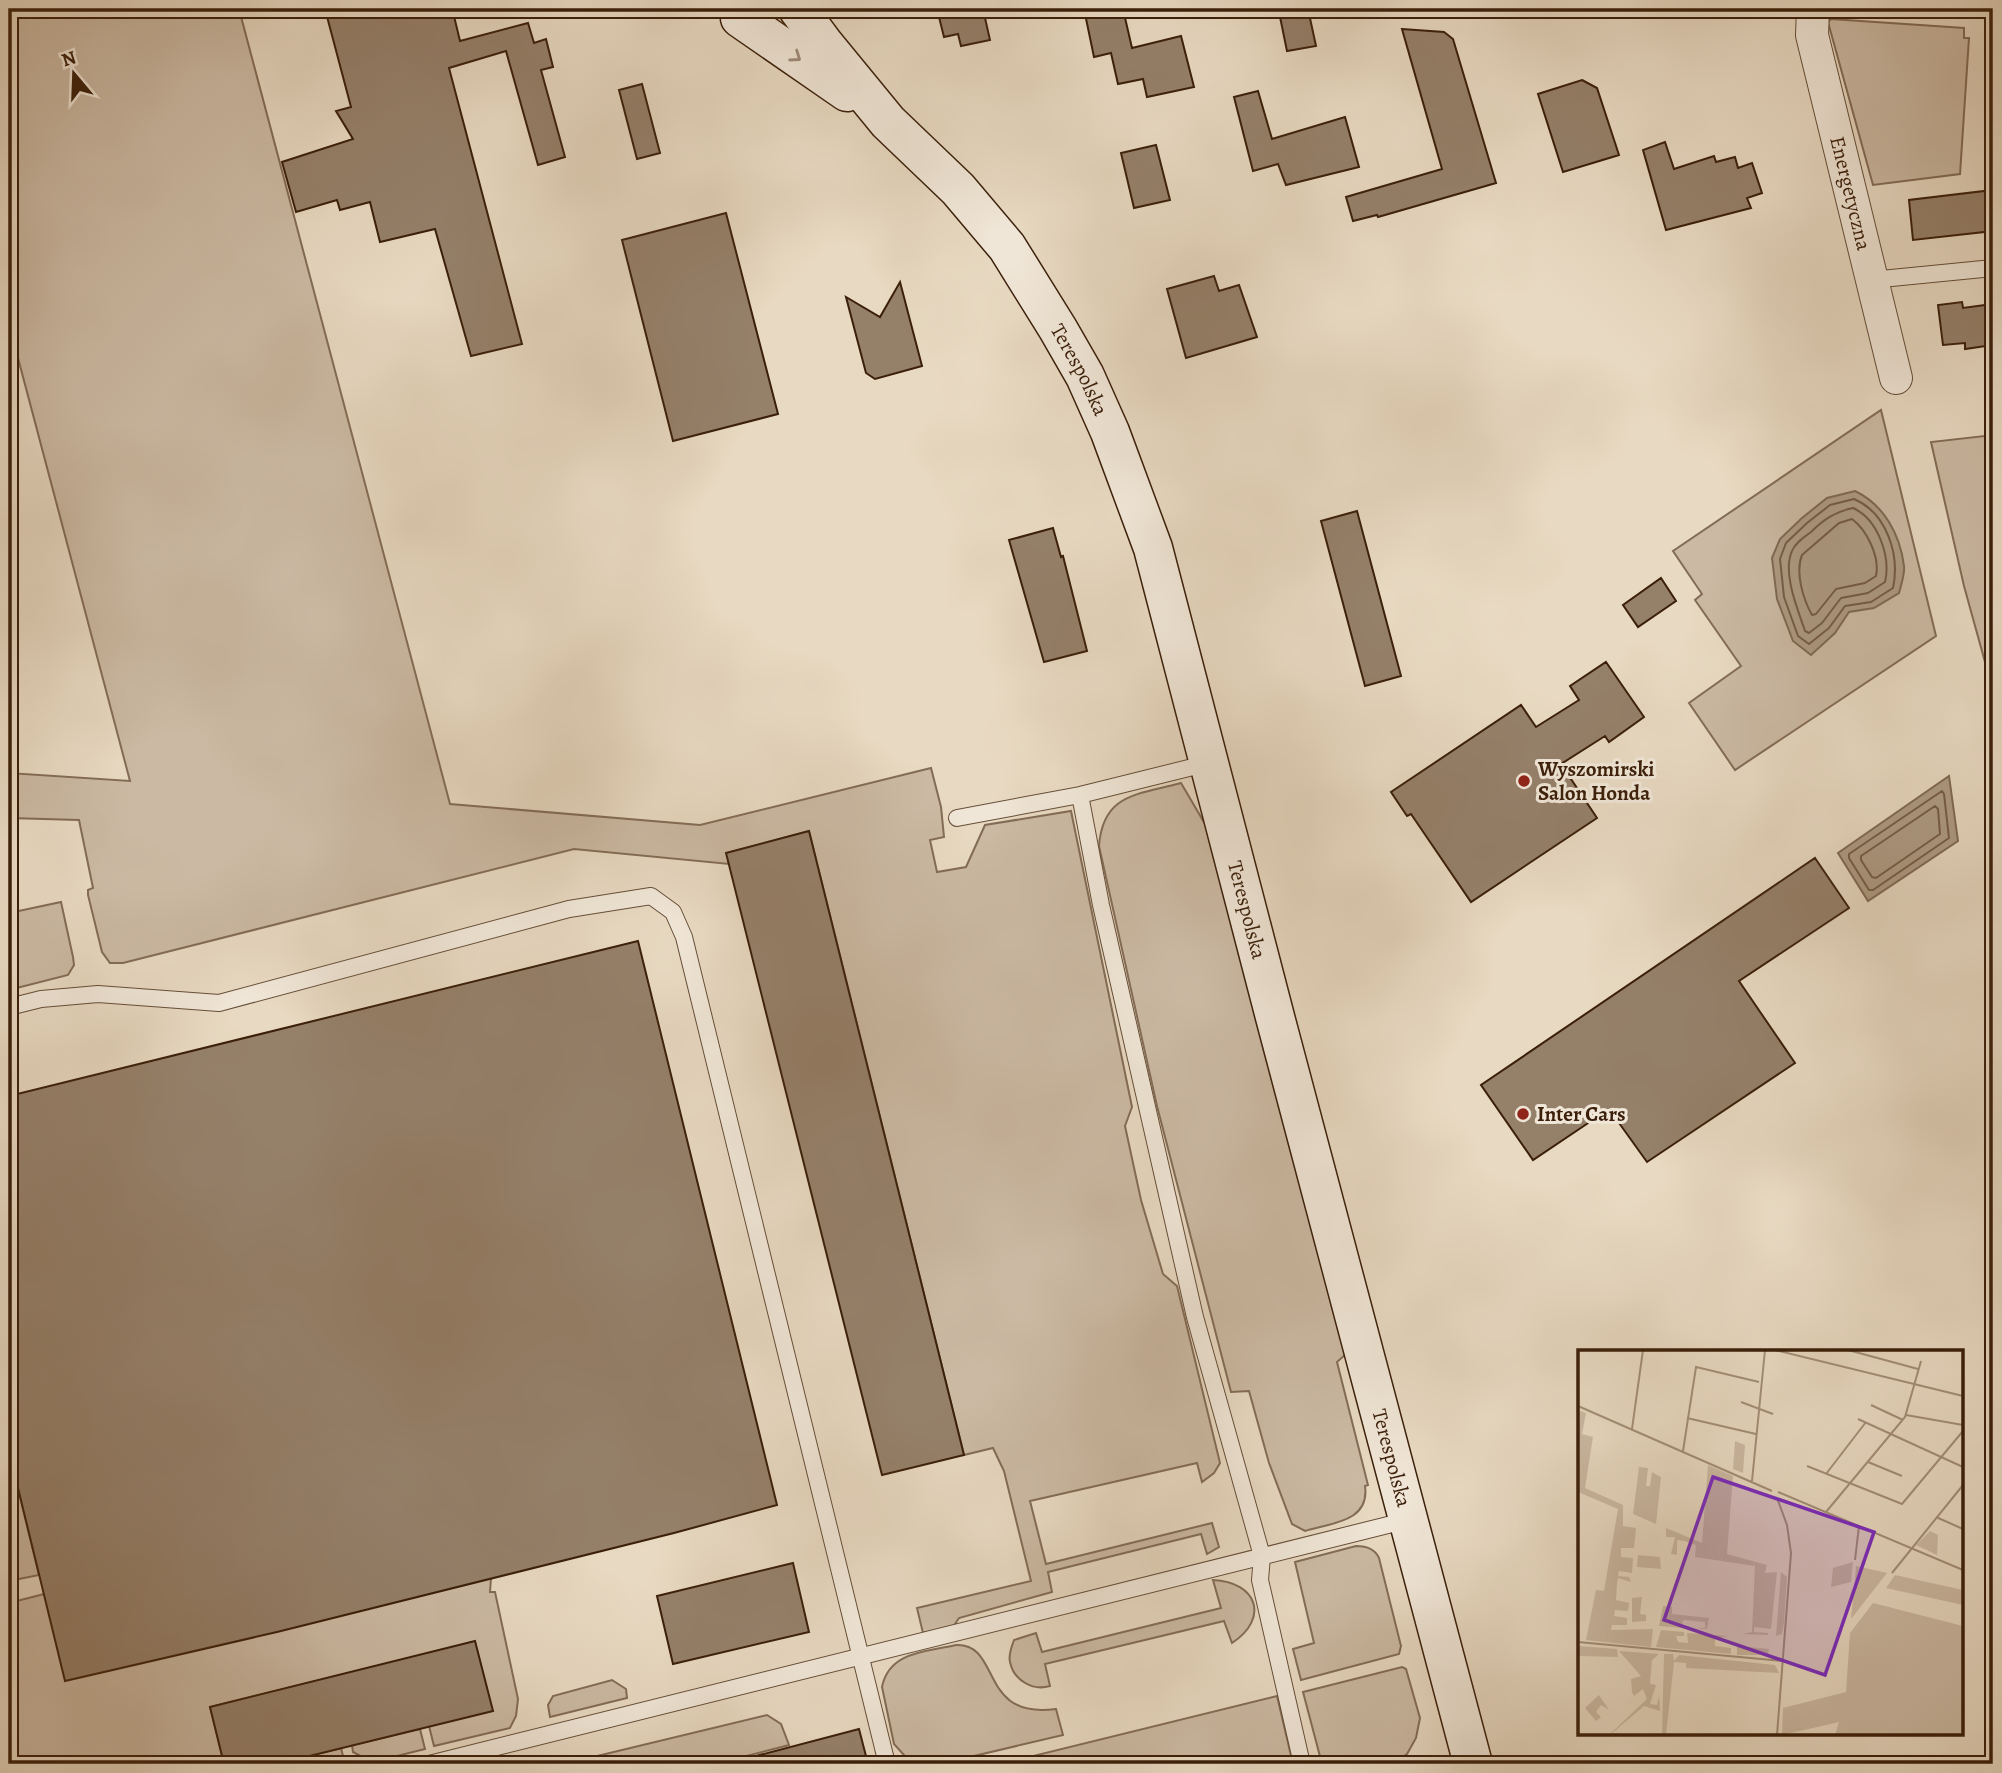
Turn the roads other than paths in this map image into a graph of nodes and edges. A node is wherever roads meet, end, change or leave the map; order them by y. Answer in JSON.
{"nodes":[{"id":1,"x":799,"y":9,"type":"edge"},
{"id":2,"x":1813,"y":9,"type":"edge"},
{"id":3,"x":743,"y":12,"type":"edge"},
{"id":4,"x":888,"y":122,"type":"junction"},
{"id":5,"x":1993,"y":268,"type":"edge"},
{"id":6,"x":1871,"y":280,"type":"junction"},
{"id":7,"x":1896,"y":378,"type":"dead end"},
{"id":8,"x":1209,"y":763,"type":"junction"},
{"id":9,"x":1080,"y":795,"type":"junction"},
{"id":10,"x":957,"y":818,"type":"dead end"},
{"id":11,"x":9,"y":1007,"type":"edge"},
{"id":12,"x":1408,"y":1520,"type":"junction"},
{"id":13,"x":1262,"y":1556,"type":"junction"},
{"id":14,"x":860,"y":1657,"type":"junction"},
{"id":15,"x":429,"y":1764,"type":"edge"},
{"id":16,"x":887,"y":1764,"type":"edge"},
{"id":17,"x":1302,"y":1764,"type":"edge"},
{"id":18,"x":1473,"y":1764,"type":"edge"}],
"edges":[{"from":1,"to":4,"type":"street","name":"Terespolska"},
{"from":2,"to":6,"type":"street","name":"Energetyczna"},
{"from":3,"to":4,"type":"street","name":"Terespolska","one_way":true},
{"from":4,"to":8,"type":"street","name":"Terespolska"},
{"from":5,"to":6,"type":"lane"},
{"from":6,"to":7,"type":"street","name":"Energetyczna"},
{"from":8,"to":9,"type":"lane"},
{"from":8,"to":12,"type":"street","name":"Terespolska"},
{"from":9,"to":10,"type":"lane"},
{"from":9,"to":13,"type":"lane"},
{"from":11,"to":14,"type":"lane"},
{"from":12,"to":13,"type":"lane"},
{"from":12,"to":18,"type":"street","name":"Terespolska"},
{"from":13,"to":14,"type":"lane"},
{"from":13,"to":17,"type":"lane"},
{"from":14,"to":15,"type":"lane"},
{"from":14,"to":16,"type":"lane"}]}
